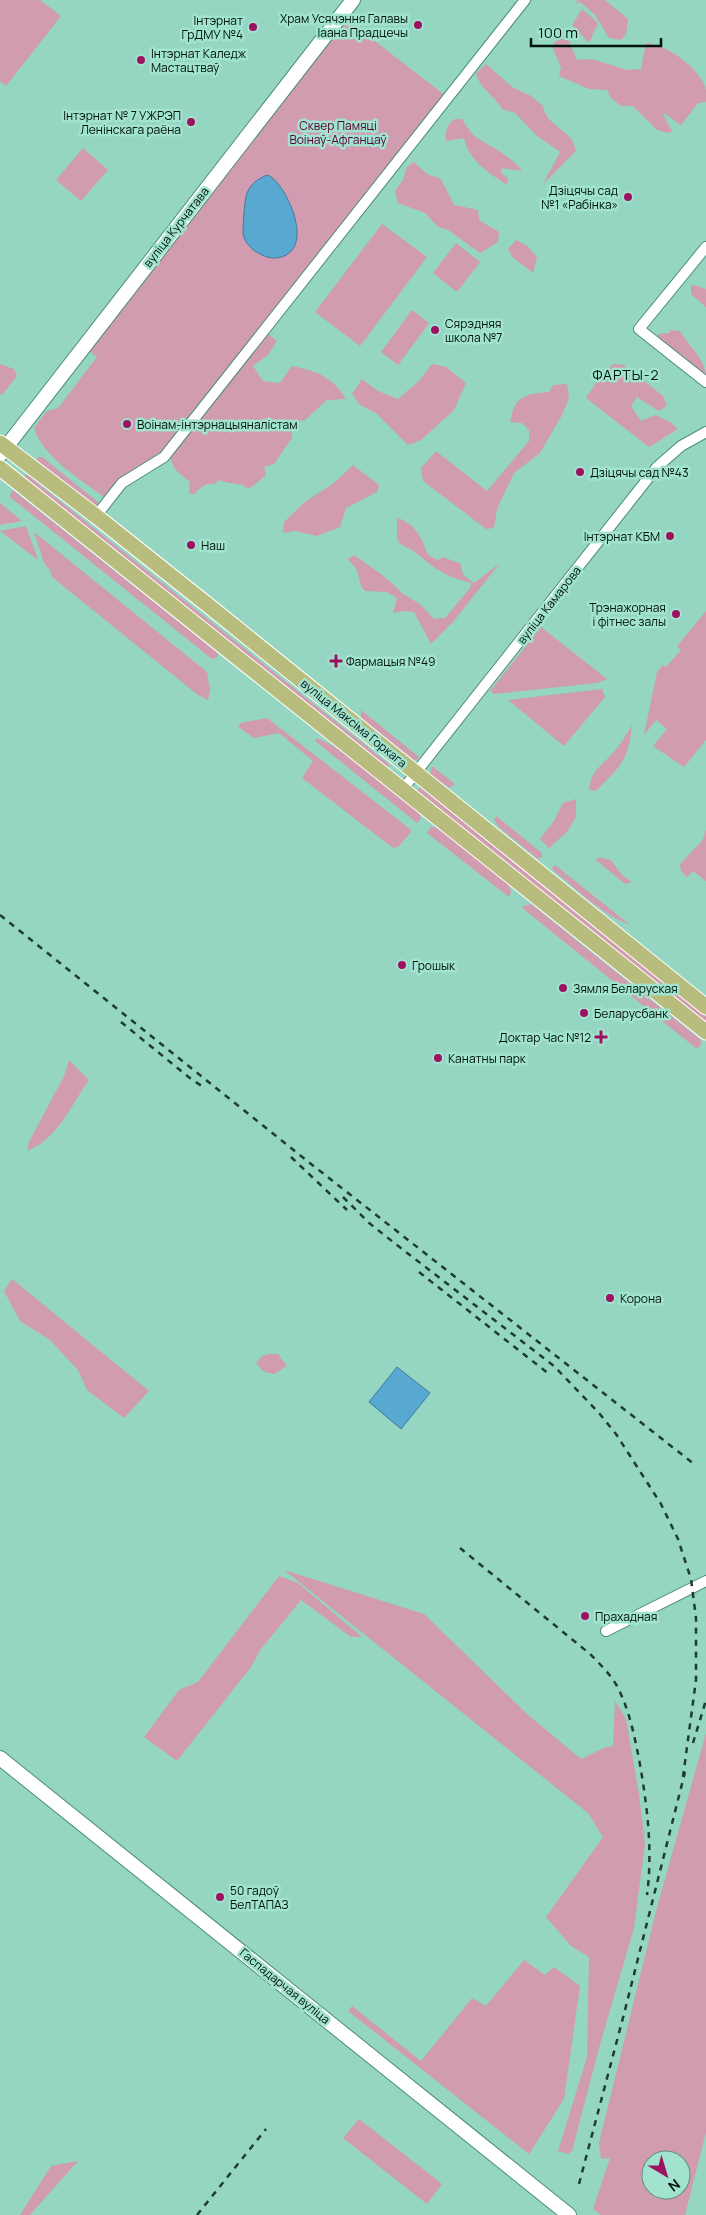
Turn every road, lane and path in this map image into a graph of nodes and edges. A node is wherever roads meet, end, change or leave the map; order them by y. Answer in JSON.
{"nodes":[{"id":1,"x":353,"y":0,"type":"edge"},
{"id":2,"x":525,"y":0,"type":"edge"},
{"id":3,"x":706,"y":247,"type":"edge"},
{"id":4,"x":706,"y":382,"type":"edge"},
{"id":5,"x":706,"y":432,"type":"edge"},
{"id":6,"x":2,"y":448,"type":"edge"},
{"id":7,"x":0,"y":468,"type":"edge"},
{"id":8,"x":96,"y":516,"type":"junction"},
{"id":9,"x":416,"y":774,"type":"junction"},
{"id":10,"x":403,"y":789,"type":"junction"},
{"id":11,"x":706,"y":1007,"type":"edge"},
{"id":12,"x":706,"y":1032,"type":"edge"},
{"id":13,"x":706,"y":1581,"type":"edge"},
{"id":14,"x":606,"y":1631,"type":"dead end"},
{"id":15,"x":0,"y":1758,"type":"edge"},
{"id":16,"x":569,"y":2215,"type":"edge"}],
"edges":[{"from":1,"to":6,"type":"street","name":"вуліца Курчатава"},
{"from":2,"to":8,"type":"street"},
{"from":3,"to":4,"type":"street"},
{"from":5,"to":9,"type":"street","name":"вуліца Камарова"},
{"from":6,"to":8,"type":"main road","name":"вуліца Максіма Горкага"},
{"from":7,"to":10,"type":"main road","name":"вуліца Максіма Горкага"},
{"from":8,"to":9,"type":"main road","name":"вуліца Максіма Горкага"},
{"from":9,"to":10,"type":"street","name":"вуліца Камарова"},
{"from":9,"to":11,"type":"main road","name":"вуліца Максіма Горкага"},
{"from":10,"to":12,"type":"main road","name":"вуліца Максіма Горкага"},
{"from":13,"to":14,"type":"street"},
{"from":15,"to":16,"type":"street","name":"Гаспадарчая вуліца"}]}
